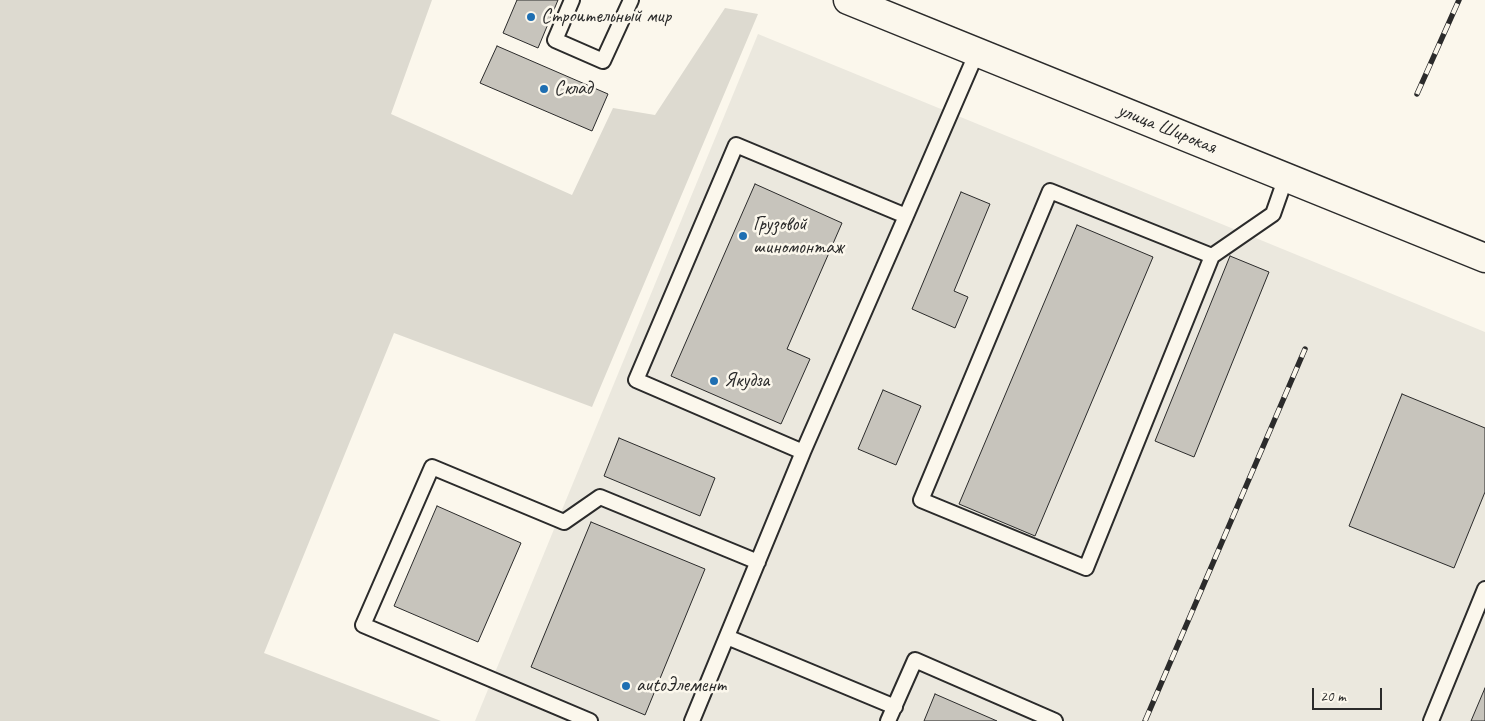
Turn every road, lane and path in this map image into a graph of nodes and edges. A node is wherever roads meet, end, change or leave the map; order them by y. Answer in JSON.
{"nodes":[{"id":1,"x":572,"y":0,"type":"edge"},
{"id":2,"x":631,"y":0,"type":"edge"},
{"id":3,"x":848,"y":0,"type":"edge"},
{"id":4,"x":976,"y":52,"type":"junction"},
{"id":5,"x":1286,"y":177,"type":"junction"},
{"id":6,"x":906,"y":216,"type":"junction"},
{"id":7,"x":1212,"y":256,"type":"junction"},
{"id":8,"x":1485,"y":258,"type":"edge"},
{"id":9,"x":803,"y":452,"type":"junction"},
{"id":10,"x":758,"y":562,"type":"junction"},
{"id":11,"x":1485,"y":589,"type":"edge"},
{"id":12,"x":727,"y":637,"type":"junction"},
{"id":13,"x":895,"y":707,"type":"junction"},
{"id":14,"x":590,"y":721,"type":"edge"},
{"id":15,"x":692,"y":721,"type":"edge"},
{"id":16,"x":888,"y":721,"type":"edge"},
{"id":17,"x":1055,"y":721,"type":"edge"},
{"id":18,"x":1431,"y":721,"type":"edge"}],
"edges":[{"from":1,"to":2,"type":"lane"},
{"from":3,"to":4,"type":"street","name":"улица Широкая"},
{"from":4,"to":5,"type":"street","name":"улица Широкая"},
{"from":4,"to":6,"type":"lane"},
{"from":5,"to":7,"type":"lane"},
{"from":5,"to":8,"type":"street","name":"улица Широкая"},
{"from":6,"to":9,"type":"lane"},
{"from":6,"to":9,"type":"lane"},
{"from":7,"to":7,"type":"lane"},
{"from":9,"to":10,"type":"lane"},
{"from":10,"to":12,"type":"lane"},
{"from":10,"to":14,"type":"lane"},
{"from":11,"to":18,"type":"lane"},
{"from":12,"to":13,"type":"lane"},
{"from":12,"to":15,"type":"lane"},
{"from":13,"to":16,"type":"lane"},
{"from":13,"to":17,"type":"lane"}]}
